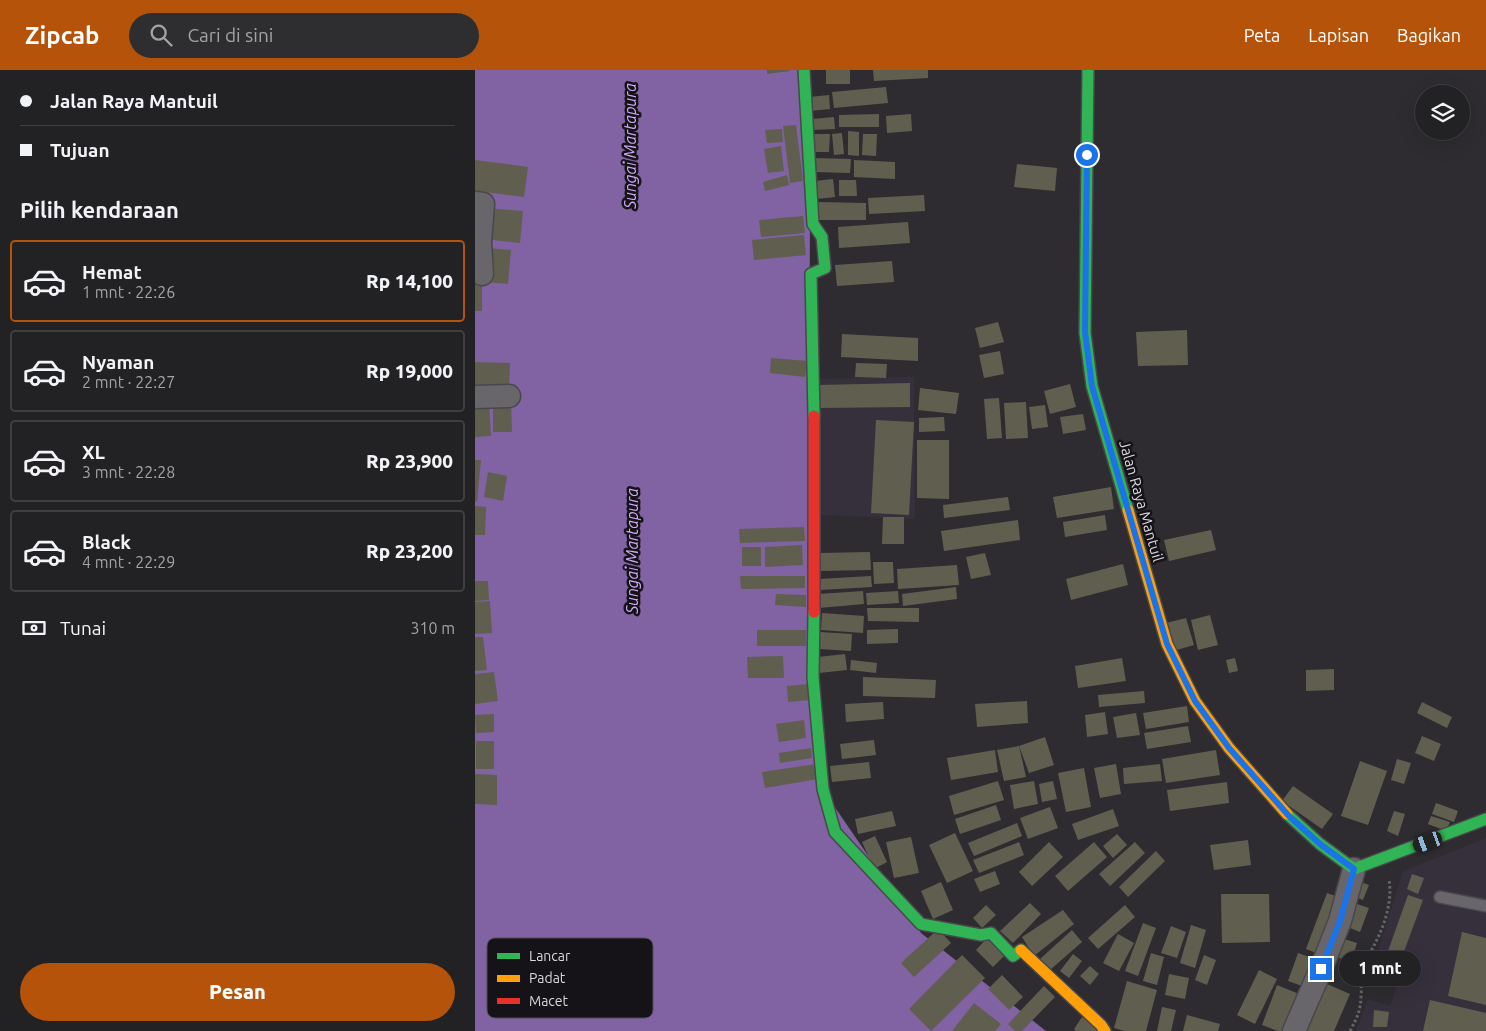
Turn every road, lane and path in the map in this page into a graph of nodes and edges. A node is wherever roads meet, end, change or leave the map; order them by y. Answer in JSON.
{"nodes":[{"id":1,"x":804,"y":70,"type":"edge"},
{"id":2,"x":1088,"y":70,"type":"edge"},
{"id":3,"x":475,"y":203,"type":"edge"},
{"id":4,"x":482,"y":274,"type":"dead end"},
{"id":5,"x":509,"y":396,"type":"dead end"},
{"id":6,"x":475,"y":397,"type":"edge"},
{"id":7,"x":1486,"y":819,"type":"edge"},
{"id":8,"x":1378,"y":860,"type":"junction"},
{"id":9,"x":1354,"y":869,"type":"junction"},
{"id":10,"x":1441,"y":897,"type":"dead end"},
{"id":11,"x":1486,"y":906,"type":"edge"},
{"id":12,"x":1105,"y":1031,"type":"edge"},
{"id":13,"x":1294,"y":1031,"type":"edge"},
{"id":14,"x":1350,"y":1031,"type":"edge"}],
"edges":[{"from":1,"to":12,"type":"street"},
{"from":2,"to":9,"type":"street","name":"Jalan Raya Mantuil"},
{"from":3,"to":4,"type":"street"},
{"from":5,"to":6,"type":"street"},
{"from":7,"to":8,"type":"street"},
{"from":8,"to":9,"type":"street"},
{"from":8,"to":14,"type":"path"},
{"from":9,"to":13,"type":"street"},
{"from":10,"to":11,"type":"lane"}]}
